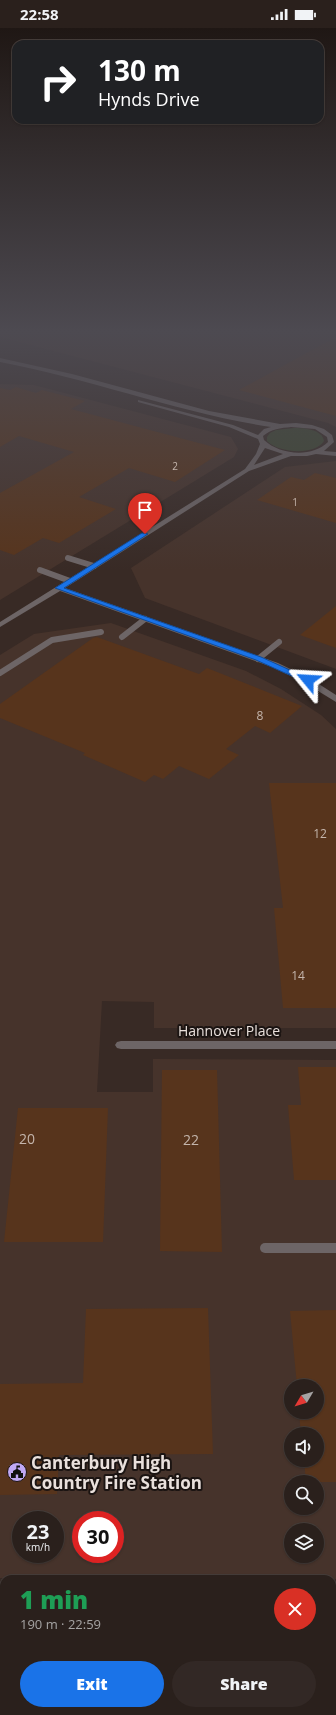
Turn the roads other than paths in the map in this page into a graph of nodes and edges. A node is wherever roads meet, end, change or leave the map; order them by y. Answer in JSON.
{"nodes":[{"id":1,"x":179,"y":412,"type":"edge"},
{"id":2,"x":205,"y":412,"type":"edge"},
{"id":3,"x":279,"y":426,"type":"junction"},
{"id":4,"x":330,"y":436,"type":"junction"},
{"id":5,"x":336,"y":440,"type":"edge"},
{"id":6,"x":261,"y":441,"type":"junction"},
{"id":7,"x":316,"y":452,"type":"junction"},
{"id":8,"x":290,"y":454,"type":"junction"},
{"id":9,"x":336,"y":454,"type":"edge"},
{"id":10,"x":247,"y":470,"type":"junction"},
{"id":11,"x":68,"y":558,"type":"dead end"},
{"id":12,"x":94,"y":566,"type":"junction"},
{"id":13,"x":40,"y":570,"type":"dead end"},
{"id":14,"x":70,"y":581,"type":"junction"},
{"id":15,"x":59,"y":588,"type":"junction"},
{"id":16,"x":145,"y":619,"type":"junction"},
{"id":17,"x":0,"y":625,"type":"edge"},
{"id":18,"x":101,"y":632,"type":"dead end"},
{"id":19,"x":122,"y":637,"type":"dead end"},
{"id":20,"x":278,"y":642,"type":"dead end"},
{"id":21,"x":258,"y":658,"type":"junction"},
{"id":22,"x":0,"y":673,"type":"edge"},
{"id":23,"x":336,"y":699,"type":"edge"},
{"id":24,"x":121,"y":1045,"type":"dead end"},
{"id":25,"x":336,"y":1045,"type":"edge"},
{"id":26,"x":265,"y":1248,"type":"dead end"},
{"id":27,"x":336,"y":1248,"type":"edge"}],
"edges":[{"from":1,"to":6,"type":"street"},
{"from":2,"to":3,"type":"street"},
{"from":3,"to":4,"type":"street"},
{"from":3,"to":6,"type":"street"},
{"from":4,"to":5,"type":"street"},
{"from":4,"to":7,"type":"street"},
{"from":6,"to":8,"type":"street"},
{"from":6,"to":10,"type":"street"},
{"from":7,"to":8,"type":"street"},
{"from":7,"to":9,"type":"street"},
{"from":8,"to":10,"type":"street"},
{"from":10,"to":12,"type":"street"},
{"from":11,"to":12,"type":"lane"},
{"from":12,"to":14,"type":"street"},
{"from":13,"to":14,"type":"lane"},
{"from":14,"to":15,"type":"street"},
{"from":15,"to":16,"type":"street"},
{"from":15,"to":17,"type":"street"},
{"from":16,"to":19,"type":"lane"},
{"from":16,"to":21,"type":"street"},
{"from":18,"to":22,"type":"lane"},
{"from":20,"to":21,"type":"lane"},
{"from":21,"to":23,"type":"street"},
{"from":24,"to":25,"type":"street","name":"Hannover Place"},
{"from":26,"to":27,"type":"lane"}]}
